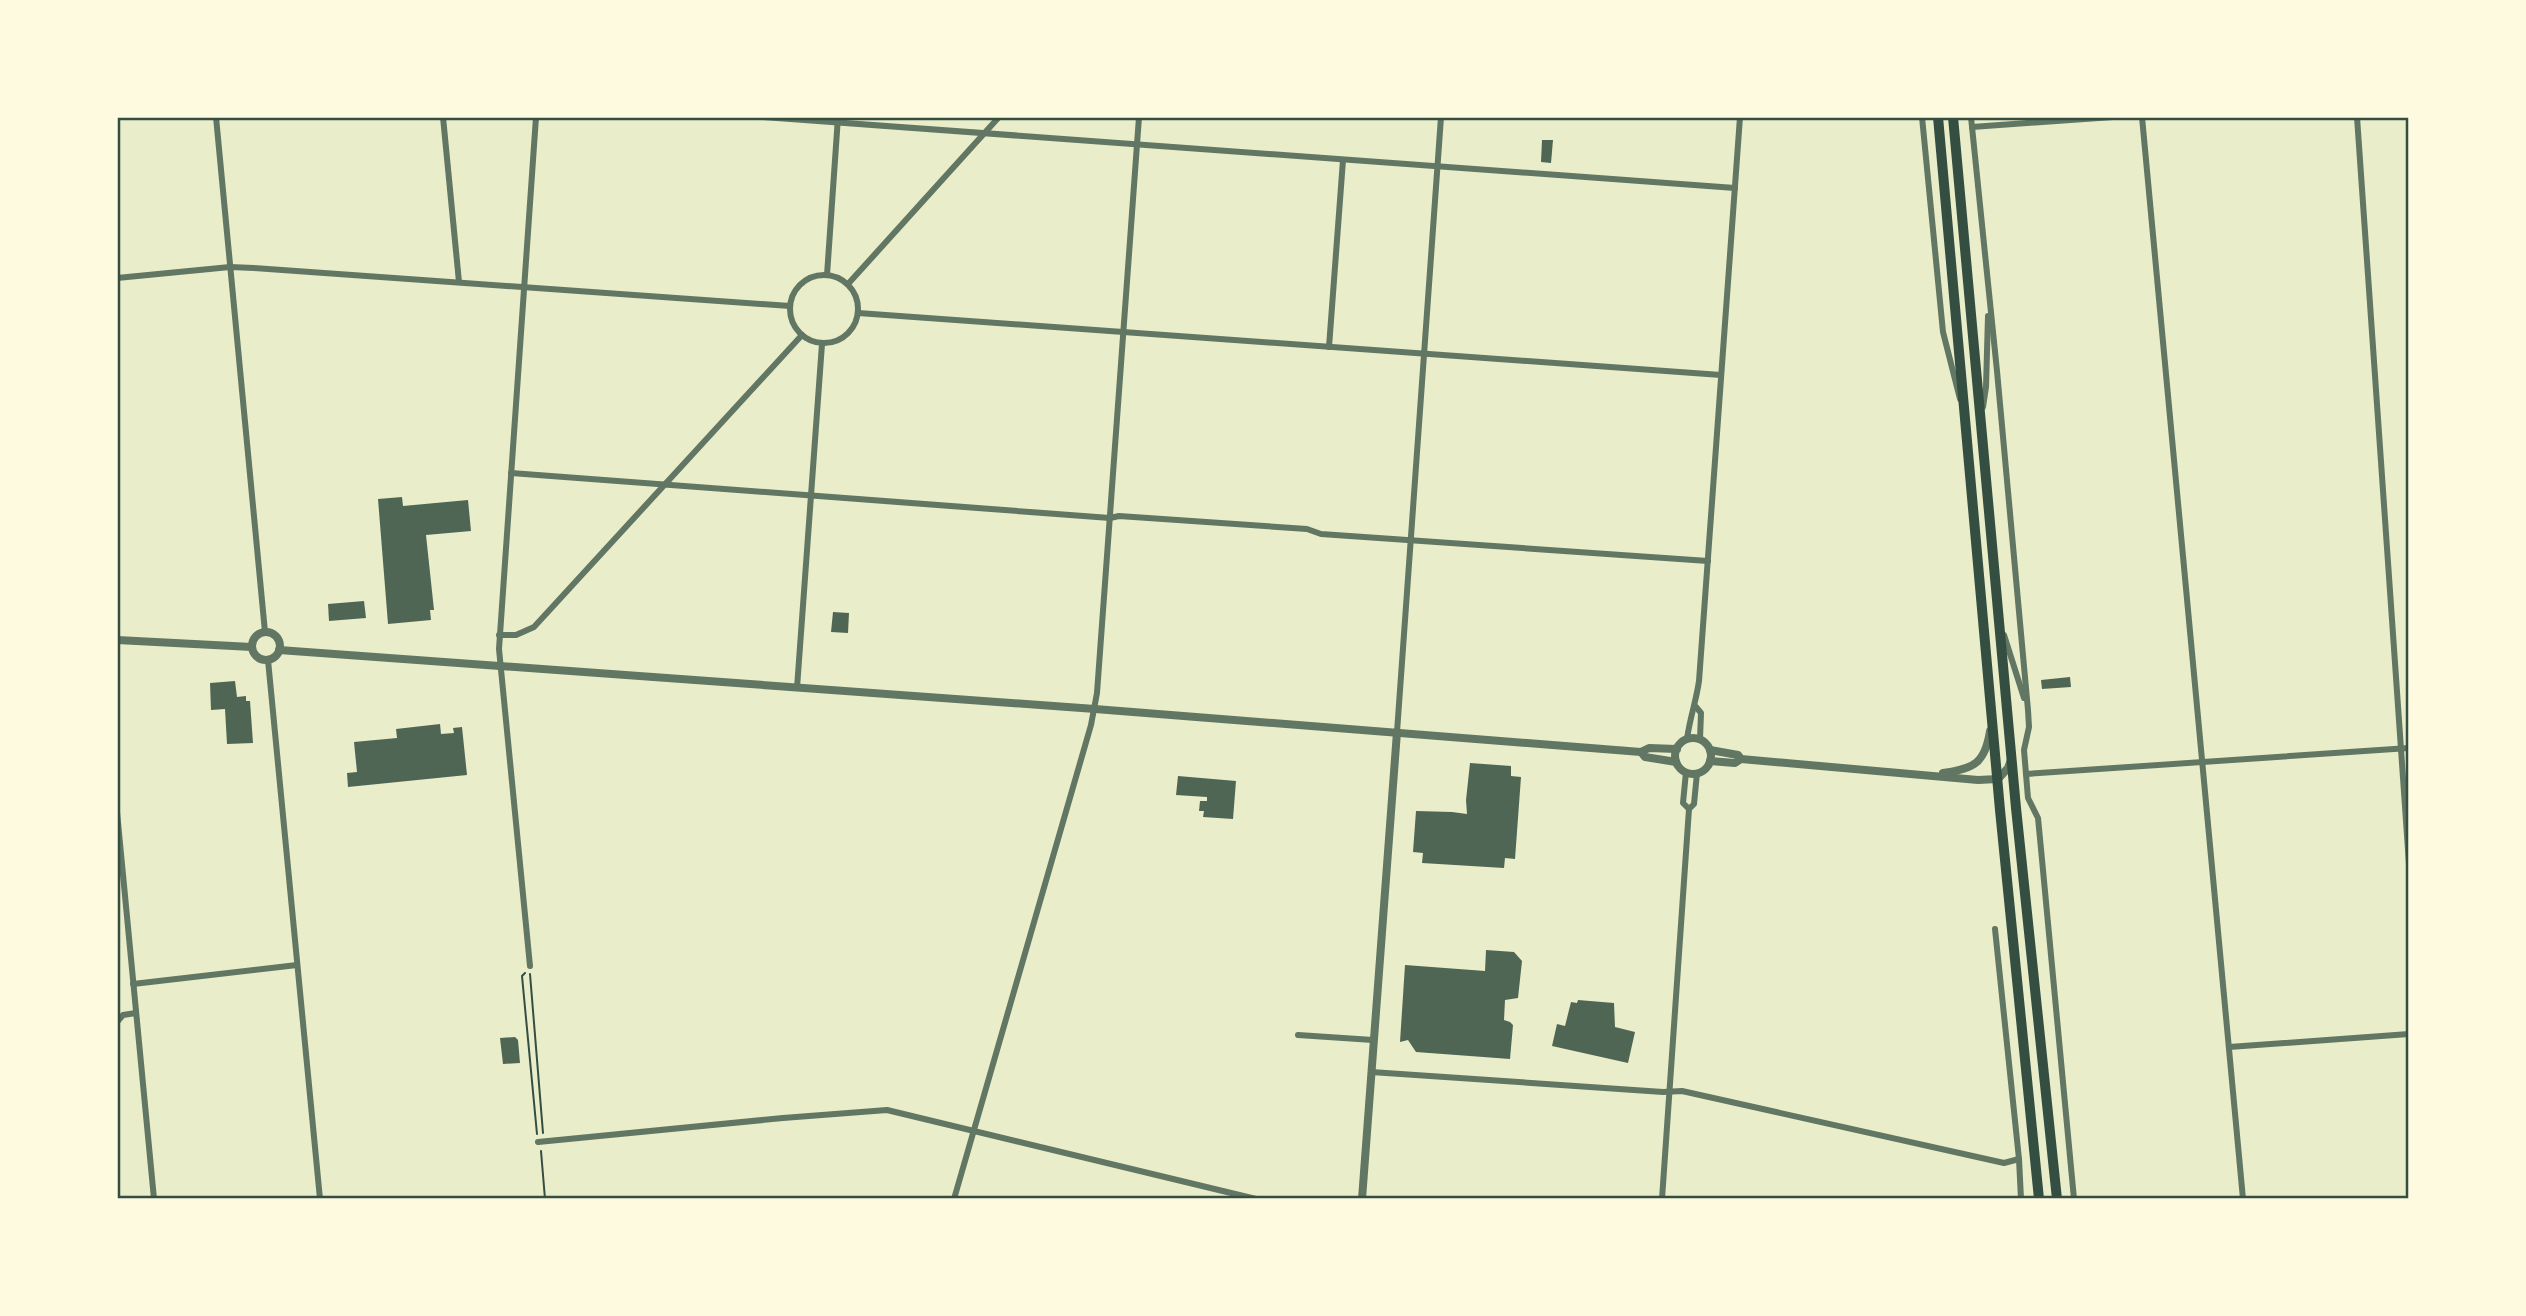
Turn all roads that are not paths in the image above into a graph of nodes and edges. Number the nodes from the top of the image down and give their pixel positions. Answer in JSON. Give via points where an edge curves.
{"nodes":[{"id":1,"x":216,"y":117,"type":"edge"},
{"id":2,"x":443,"y":117,"type":"edge"},
{"id":3,"x":537,"y":117,"type":"edge"},
{"id":4,"x":763,"y":117,"type":"edge"},
{"id":5,"x":999,"y":117,"type":"edge"},
{"id":6,"x":1139,"y":117,"type":"edge"},
{"id":7,"x":1441,"y":117,"type":"edge"},
{"id":8,"x":1740,"y":117,"type":"edge"},
{"id":9,"x":1922,"y":117,"type":"edge"},
{"id":10,"x":1938,"y":117,"type":"edge"},
{"id":11,"x":1954,"y":117,"type":"edge"},
{"id":12,"x":1971,"y":117,"type":"edge"},
{"id":13,"x":2113,"y":117,"type":"edge"},
{"id":14,"x":2142,"y":117,"type":"edge"},
{"id":15,"x":2357,"y":117,"type":"edge"},
{"id":16,"x":838,"y":120,"type":"edge"},
{"id":17,"x":1972,"y":127,"type":"junction"},
{"id":18,"x":984,"y":134,"type":"junction"},
{"id":19,"x":1137,"y":145,"type":"junction"},
{"id":20,"x":1343,"y":160,"type":"junction"},
{"id":21,"x":1437,"y":167,"type":"junction"},
{"id":22,"x":1735,"y":188,"type":"junction"},
{"id":23,"x":230,"y":267,"type":"junction"},
{"id":24,"x":827,"y":275,"type":"junction"},
{"id":25,"x":117,"y":278,"type":"edge"},
{"id":26,"x":459,"y":282,"type":"junction"},
{"id":27,"x":848,"y":284,"type":"junction"},
{"id":28,"x":524,"y":287,"type":"junction"},
{"id":29,"x":1988,"y":290,"type":"junction"},
{"id":30,"x":790,"y":306,"type":"junction"},
{"id":31,"x":858,"y":313,"type":"junction"},
{"id":32,"x":1124,"y":331,"type":"junction"},
{"id":33,"x":802,"y":335,"type":"junction"},
{"id":34,"x":822,"y":344,"type":"junction"},
{"id":35,"x":1329,"y":347,"type":"junction"},
{"id":36,"x":1423,"y":353,"type":"junction"},
{"id":37,"x":1721,"y":374,"type":"junction"},
{"id":38,"x":1965,"y":411,"type":"junction"},
{"id":39,"x":1981,"y":419,"type":"junction"},
{"id":40,"x":511,"y":473,"type":"junction"},
{"id":41,"x":664,"y":485,"type":"junction"},
{"id":42,"x":811,"y":496,"type":"junction"},
{"id":43,"x":1110,"y":517,"type":"junction"},
{"id":44,"x":1409,"y":541,"type":"junction"},
{"id":45,"x":1707,"y":561,"type":"junction"},
{"id":46,"x":1999,"y":621,"type":"junction"},
{"id":47,"x":265,"y":632,"type":"junction"},
{"id":48,"x":499,"y":635,"type":"junction"},
{"id":49,"x":117,"y":640,"type":"edge"},
{"id":50,"x":252,"y":647,"type":"junction"},
{"id":51,"x":279,"y":650,"type":"junction"},
{"id":52,"x":268,"y":660,"type":"junction"},
{"id":53,"x":500,"y":666,"type":"junction"},
{"id":54,"x":797,"y":688,"type":"junction"},
{"id":55,"x":1696,"y":707,"type":"junction"},
{"id":56,"x":1095,"y":709,"type":"junction"},
{"id":57,"x":2028,"y":710,"type":"junction"},
{"id":58,"x":1993,"y":719,"type":"junction"},
{"id":59,"x":1397,"y":732,"type":"junction"},
{"id":60,"x":1687,"y":739,"type":"junction"},
{"id":61,"x":1700,"y":739,"type":"junction"},
{"id":62,"x":2400,"y":748,"type":"junction"},
{"id":63,"x":2409,"y":748,"type":"edge"},
{"id":64,"x":1677,"y":749,"type":"junction"},
{"id":65,"x":1710,"y":750,"type":"junction"},
{"id":66,"x":1641,"y":752,"type":"junction"},
{"id":67,"x":1741,"y":759,"type":"junction"},
{"id":68,"x":2011,"y":760,"type":"junction"},
{"id":69,"x":1710,"y":761,"type":"junction"},
{"id":70,"x":1676,"y":762,"type":"junction"},
{"id":71,"x":2202,"y":762,"type":"junction"},
{"id":72,"x":1686,"y":772,"type":"junction"},
{"id":73,"x":1697,"y":773,"type":"junction"},
{"id":74,"x":2026,"y":774,"type":"junction"},
{"id":75,"x":1926,"y":775,"type":"junction"},
{"id":76,"x":1998,"y":779,"type":"junction"},
{"id":77,"x":1689,"y":809,"type":"junction"},
{"id":78,"x":117,"y":812,"type":"edge"},
{"id":79,"x":2409,"y":864,"type":"edge"},
{"id":80,"x":1995,"y":929,"type":"dead end"},
{"id":81,"x":297,"y":965,"type":"junction"},
{"id":82,"x":530,"y":966,"type":"road end"},
{"id":83,"x":134,"y":984,"type":"junction"},
{"id":84,"x":136,"y":1013,"type":"junction"},
{"id":85,"x":117,"y":1022,"type":"edge"},
{"id":86,"x":2409,"y":1034,"type":"edge"},
{"id":87,"x":1298,"y":1035,"type":"dead end"},
{"id":88,"x":1374,"y":1040,"type":"junction"},
{"id":89,"x":2229,"y":1047,"type":"junction"},
{"id":90,"x":1371,"y":1072,"type":"junction"},
{"id":91,"x":1670,"y":1092,"type":"junction"},
{"id":92,"x":973,"y":1131,"type":"junction"},
{"id":93,"x":540,"y":1142,"type":"road end"},
{"id":94,"x":2019,"y":1159,"type":"junction"},
{"id":95,"x":154,"y":1199,"type":"edge"},
{"id":96,"x":320,"y":1199,"type":"edge"},
{"id":97,"x":954,"y":1199,"type":"edge"},
{"id":98,"x":1256,"y":1199,"type":"edge"},
{"id":99,"x":1362,"y":1199,"type":"edge"},
{"id":100,"x":1662,"y":1199,"type":"edge"},
{"id":101,"x":2021,"y":1199,"type":"edge"},
{"id":102,"x":2039,"y":1199,"type":"edge"},
{"id":103,"x":2057,"y":1199,"type":"edge"},
{"id":104,"x":2074,"y":1199,"type":"edge"},
{"id":105,"x":2243,"y":1199,"type":"edge"}],
"edges":[{"from":1,"to":23,"type":"street"},
{"from":2,"to":26,"type":"street"},
{"from":3,"to":28,"type":"street"},
{"from":4,"to":16,"type":"street"},
{"from":5,"to":18,"type":"street"},
{"from":6,"to":19,"type":"street"},
{"from":7,"to":21,"type":"street"},
{"from":8,"to":22,"type":"street"},
{"from":9,"to":38,"type":"street","via":[[1943,332]]},
{"from":10,"to":38,"type":"main road"},
{"from":11,"to":39,"type":"main road"},
{"from":12,"to":17,"type":"street"},
{"from":13,"to":17,"type":"street"},
{"from":14,"to":71,"type":"street"},
{"from":15,"to":62,"type":"street"},
{"from":16,"to":18,"type":"street"},
{"from":16,"to":24,"type":"street"},
{"from":17,"to":29,"type":"street"},
{"from":18,"to":19,"type":"street"},
{"from":18,"to":27,"type":"street"},
{"from":19,"to":20,"type":"street"},
{"from":19,"to":32,"type":"street"},
{"from":20,"to":21,"type":"street"},
{"from":20,"to":35,"type":"street"},
{"from":21,"to":22,"type":"street"},
{"from":21,"to":36,"type":"street"},
{"from":22,"to":37,"type":"street"},
{"from":23,"to":25,"type":"street"},
{"from":23,"to":26,"type":"street"},
{"from":23,"to":47,"type":"street"},
{"from":24,"to":27,"type":"street"},
{"from":24,"to":30,"type":"street","via":[[806,280]]},
{"from":26,"to":28,"type":"street"},
{"from":27,"to":31,"type":"street","via":[[858,302]]},
{"from":28,"to":30,"type":"street"},
{"from":28,"to":40,"type":"street"},
{"from":29,"to":39,"type":"street"},
{"from":29,"to":57,"type":"street"},
{"from":30,"to":33,"type":"street"},
{"from":31,"to":32,"type":"street"},
{"from":31,"to":34,"type":"street","via":[[850,332]]},
{"from":32,"to":35,"type":"street"},
{"from":32,"to":43,"type":"street"},
{"from":33,"to":34,"type":"street"},
{"from":33,"to":41,"type":"street"},
{"from":34,"to":42,"type":"street"},
{"from":35,"to":36,"type":"street"},
{"from":36,"to":37,"type":"street"},
{"from":36,"to":44,"type":"street"},
{"from":37,"to":45,"type":"street"},
{"from":38,"to":58,"type":"main road"},
{"from":39,"to":46,"type":"main road"},
{"from":40,"to":41,"type":"street"},
{"from":40,"to":48,"type":"street"},
{"from":41,"to":42,"type":"street"},
{"from":41,"to":48,"type":"street","via":[[534,627],[516,635]]},
{"from":42,"to":43,"type":"street"},
{"from":42,"to":54,"type":"street"},
{"from":43,"to":44,"type":"street","via":[[1312,529],[1321,534]]},
{"from":43,"to":56,"type":"street"},
{"from":44,"to":45,"type":"street"},
{"from":44,"to":59,"type":"street"},
{"from":45,"to":55,"type":"street"},
{"from":46,"to":57,"type":"street"},
{"from":46,"to":68,"type":"main road"},
{"from":47,"to":50,"type":"street","via":[[255,637]]},
{"from":47,"to":51,"type":"street","via":[[278,639]]},
{"from":48,"to":53,"type":"street"},
{"from":49,"to":50,"type":"street"},
{"from":50,"to":52,"type":"street","via":[[257,657]]},
{"from":51,"to":52,"type":"street"},
{"from":51,"to":53,"type":"street"},
{"from":52,"to":81,"type":"street"},
{"from":53,"to":54,"type":"street"},
{"from":53,"to":82,"type":"street"},
{"from":54,"to":56,"type":"street"},
{"from":55,"to":60,"type":"street"},
{"from":55,"to":61,"type":"street"},
{"from":56,"to":59,"type":"street"},
{"from":56,"to":92,"type":"street"},
{"from":57,"to":74,"type":"street"},
{"from":58,"to":75,"type":"street","via":[[1989,743],[1976,764]]},
{"from":58,"to":76,"type":"main road"},
{"from":59,"to":66,"type":"street"},
{"from":59,"to":88,"type":"street"},
{"from":60,"to":61,"type":"street"},
{"from":60,"to":64,"type":"street"},
{"from":61,"to":65,"type":"street"},
{"from":62,"to":63,"type":"street"},
{"from":62,"to":71,"type":"street"},
{"from":62,"to":79,"type":"street"},
{"from":64,"to":66,"type":"street"},
{"from":64,"to":70,"type":"street"},
{"from":65,"to":67,"type":"street"},
{"from":65,"to":69,"type":"street"},
{"from":66,"to":70,"type":"street","via":[[1645,757]]},
{"from":67,"to":69,"type":"street","via":[[1735,763]]},
{"from":67,"to":75,"type":"street"},
{"from":68,"to":76,"type":"street"},
{"from":68,"to":103,"type":"main road"},
{"from":69,"to":73,"type":"street"},
{"from":70,"to":72,"type":"street"},
{"from":71,"to":74,"type":"street"},
{"from":71,"to":89,"type":"street"},
{"from":72,"to":73,"type":"street"},
{"from":72,"to":77,"type":"street","via":[[1684,803]]},
{"from":73,"to":77,"type":"street","via":[[1694,804]]},
{"from":74,"to":104,"type":"street","via":[[2028,798],[2038,818]]},
{"from":75,"to":76,"type":"street"},
{"from":76,"to":102,"type":"main road"},
{"from":77,"to":91,"type":"street"},
{"from":78,"to":83,"type":"street"},
{"from":80,"to":94,"type":"street"},
{"from":81,"to":83,"type":"street"},
{"from":81,"to":96,"type":"street"},
{"from":83,"to":84,"type":"street"},
{"from":84,"to":85,"type":"street"},
{"from":84,"to":95,"type":"street"},
{"from":86,"to":89,"type":"street"},
{"from":87,"to":88,"type":"street"},
{"from":88,"to":90,"type":"street"},
{"from":89,"to":105,"type":"street"},
{"from":90,"to":91,"type":"street"},
{"from":90,"to":99,"type":"street"},
{"from":91,"to":94,"type":"street","via":[[1689,1092],[2004,1163]]},
{"from":91,"to":100,"type":"street"},
{"from":92,"to":93,"type":"street","via":[[887,1110]]},
{"from":92,"to":97,"type":"street"},
{"from":92,"to":98,"type":"street"},
{"from":94,"to":101,"type":"street"}]}
